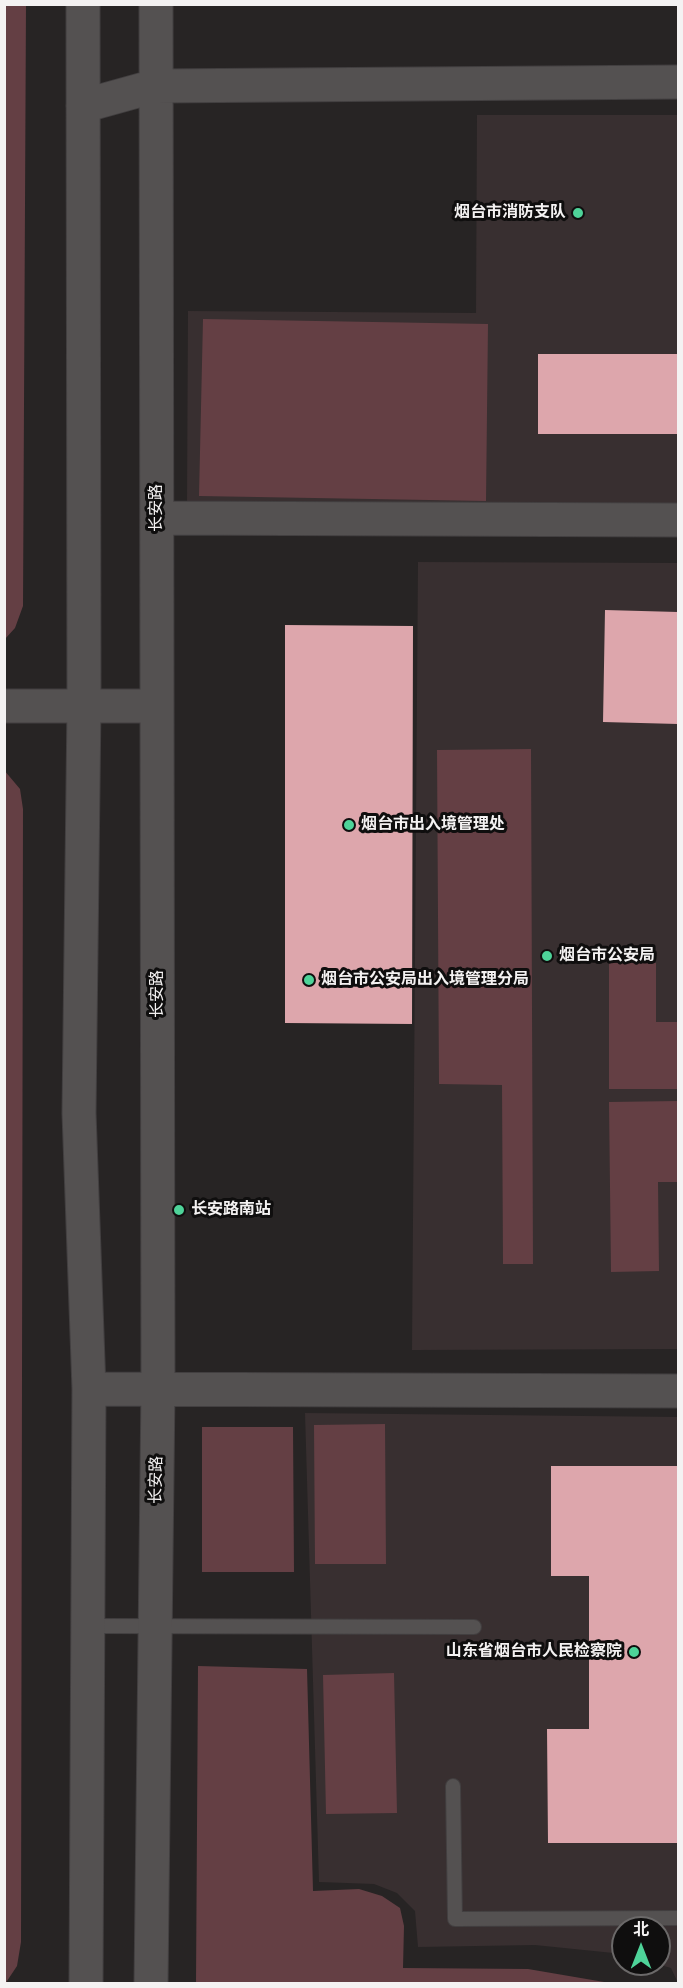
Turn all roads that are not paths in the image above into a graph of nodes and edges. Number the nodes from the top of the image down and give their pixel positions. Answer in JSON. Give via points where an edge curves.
{"nodes":[{"id":1,"x":83,"y":4,"type":"edge"},
{"id":2,"x":156,"y":4,"type":"edge"},
{"id":3,"x":678,"y":82,"type":"edge"},
{"id":4,"x":155,"y":86,"type":"junction"},
{"id":5,"x":83,"y":106,"type":"junction"},
{"id":6,"x":157,"y":518,"type":"junction"},
{"id":7,"x":678,"y":520,"type":"edge"},
{"id":8,"x":84,"y":705,"type":"junction"},
{"id":9,"x":4,"y":706,"type":"edge"},
{"id":10,"x":157,"y":706,"type":"junction"},
{"id":11,"x":158,"y":1388,"type":"junction"},
{"id":12,"x":89,"y":1389,"type":"junction"},
{"id":13,"x":678,"y":1391,"type":"edge"},
{"id":14,"x":89,"y":1626,"type":"junction"},
{"id":15,"x":474,"y":1627,"type":"dead end"},
{"id":16,"x":156,"y":1628,"type":"junction"},
{"id":17,"x":453,"y":1786,"type":"dead end"},
{"id":18,"x":678,"y":1918,"type":"edge"},
{"id":19,"x":86,"y":1983,"type":"edge"},
{"id":20,"x":151,"y":1983,"type":"edge"}],
"edges":[{"from":1,"to":5,"type":"street"},
{"from":2,"to":4,"type":"street","name":"长安路"},
{"from":3,"to":4,"type":"street"},
{"from":4,"to":5,"type":"street"},
{"from":4,"to":6,"type":"street","name":"长安路"},
{"from":5,"to":8,"type":"street"},
{"from":6,"to":7,"type":"street"},
{"from":6,"to":10,"type":"street","name":"长安路"},
{"from":8,"to":9,"type":"street"},
{"from":8,"to":10,"type":"street"},
{"from":8,"to":12,"type":"street","via":[[79,1113]]},
{"from":10,"to":11,"type":"street","name":"长安路"},
{"from":11,"to":12,"type":"street"},
{"from":11,"to":13,"type":"street"},
{"from":11,"to":16,"type":"street","name":"长安路"},
{"from":12,"to":14,"type":"street"},
{"from":14,"to":16,"type":"lane"},
{"from":14,"to":19,"type":"street"},
{"from":15,"to":16,"type":"lane"},
{"from":16,"to":20,"type":"street","name":"长安路"},
{"from":17,"to":18,"type":"lane","via":[[454,1919]]}]}
